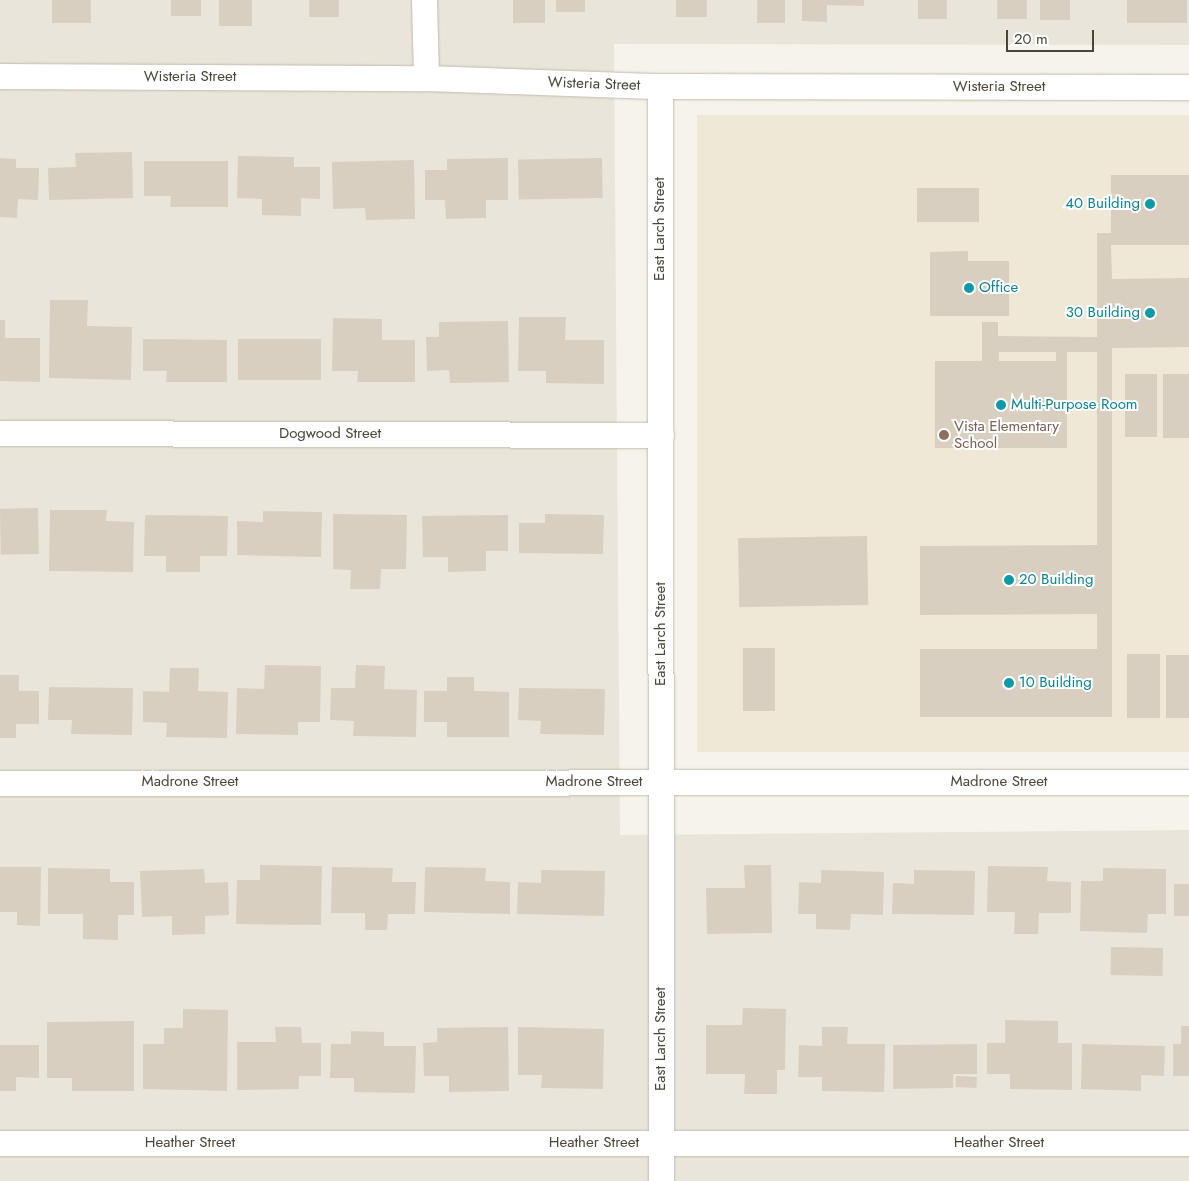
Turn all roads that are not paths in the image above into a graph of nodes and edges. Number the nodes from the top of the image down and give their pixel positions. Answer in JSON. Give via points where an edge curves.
{"nodes":[{"id":1,"x":424,"y":0,"type":"edge"},
{"id":2,"x":0,"y":76,"type":"edge"},
{"id":3,"x":426,"y":78,"type":"junction"},
{"id":4,"x":660,"y":86,"type":"junction"},
{"id":5,"x":1189,"y":87,"type":"edge"},
{"id":6,"x":0,"y":433,"type":"edge"},
{"id":7,"x":660,"y":436,"type":"junction"},
{"id":8,"x":0,"y":782,"type":"edge"},
{"id":9,"x":660,"y":782,"type":"junction"},
{"id":10,"x":1189,"y":782,"type":"edge"},
{"id":11,"x":661,"y":1142,"type":"junction"},
{"id":12,"x":1189,"y":1142,"type":"edge"},
{"id":13,"x":0,"y":1143,"type":"edge"},
{"id":14,"x":661,"y":1181,"type":"edge"}],
"edges":[{"from":1,"to":3,"type":"street"},
{"from":2,"to":3,"type":"street","name":"Wisteria Street"},
{"from":3,"to":4,"type":"street","name":"Wisteria Street"},
{"from":4,"to":5,"type":"street","name":"Wisteria Street"},
{"from":4,"to":7,"type":"street","name":"East Larch Street"},
{"from":6,"to":7,"type":"street","name":"Dogwood Street"},
{"from":7,"to":9,"type":"street","name":"East Larch Street"},
{"from":8,"to":9,"type":"street","name":"Madrone Street"},
{"from":9,"to":10,"type":"street","name":"Madrone Street"},
{"from":9,"to":11,"type":"street","name":"East Larch Street"},
{"from":11,"to":12,"type":"street","name":"Heather Street"},
{"from":11,"to":13,"type":"street","name":"Heather Street"},
{"from":11,"to":14,"type":"street","name":"East Larch Street"}]}
